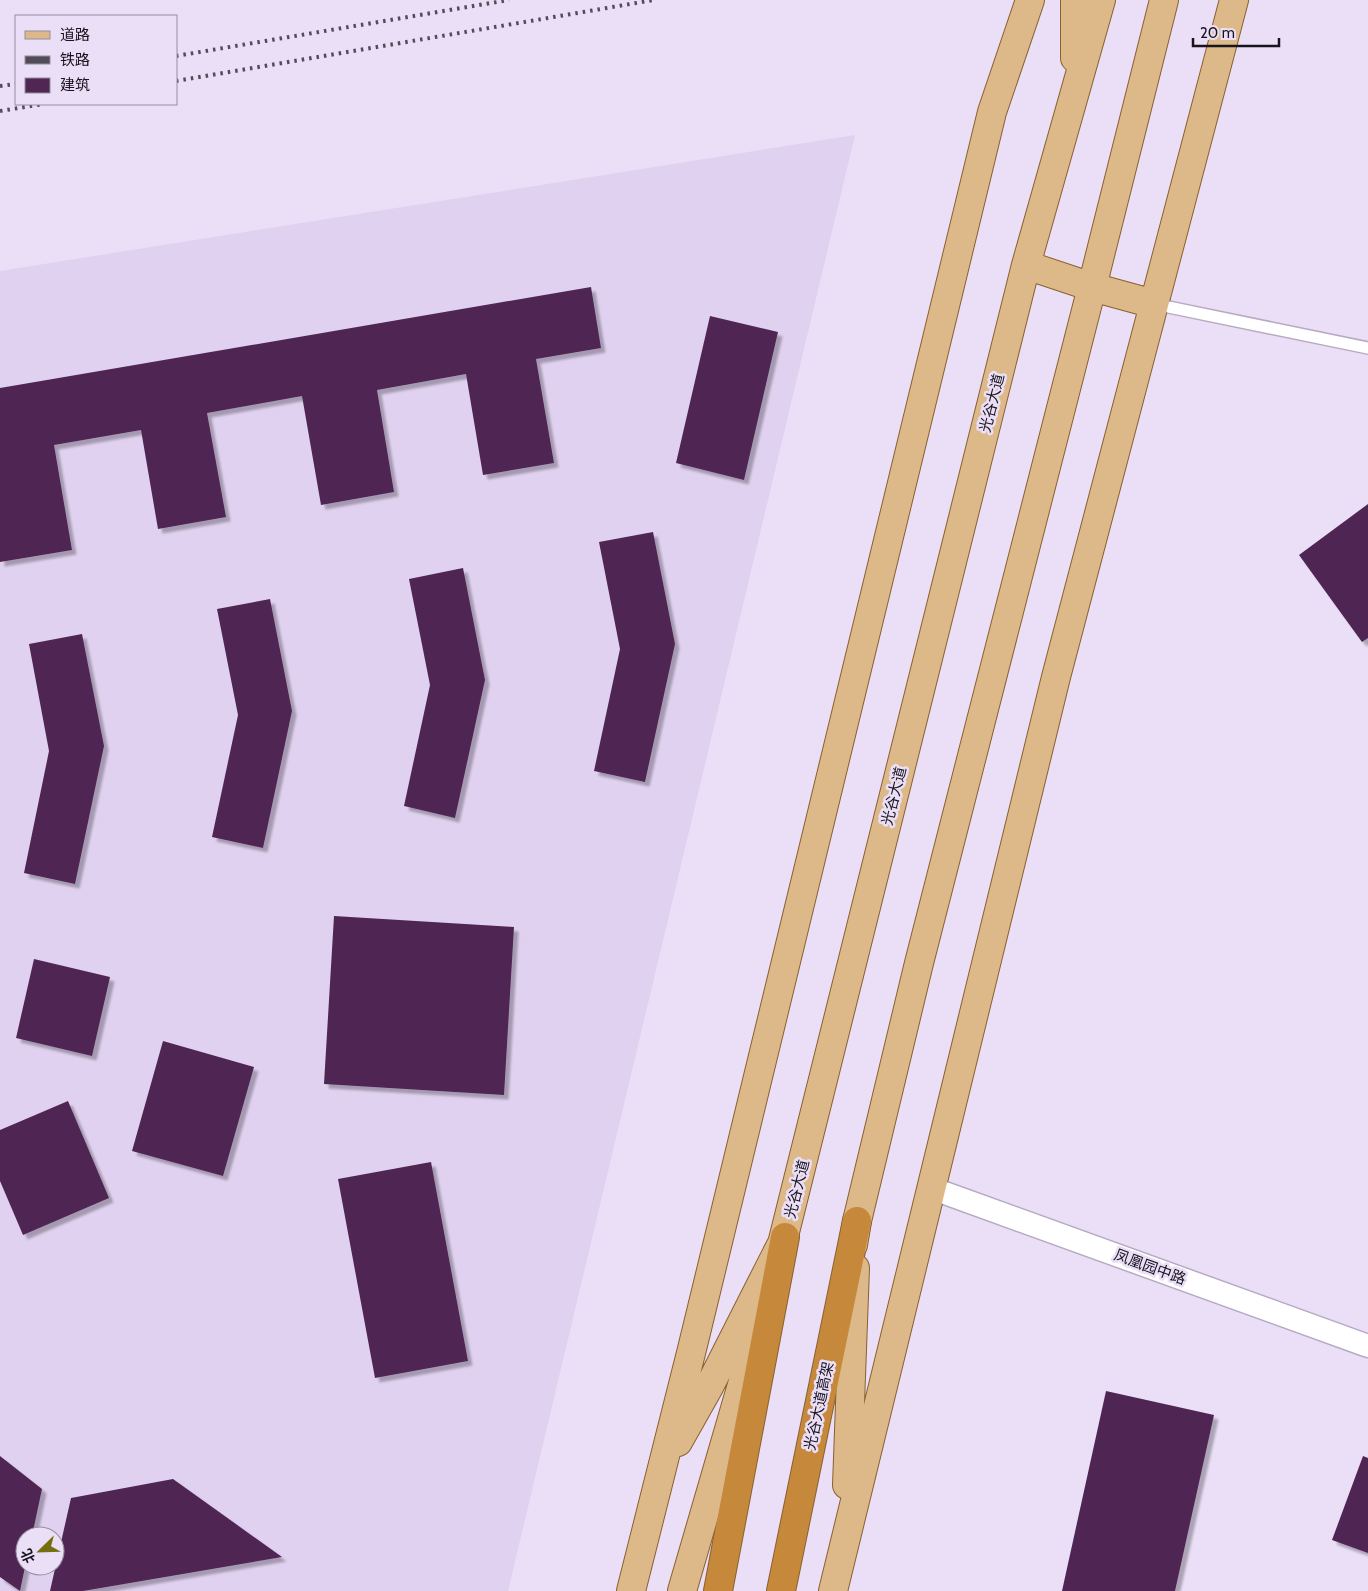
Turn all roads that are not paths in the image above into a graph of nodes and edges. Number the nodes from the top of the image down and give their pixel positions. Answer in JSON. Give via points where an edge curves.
{"nodes":[{"id":1,"x":1030,"y":0,"type":"edge"},
{"id":2,"x":1075,"y":0,"type":"edge"},
{"id":3,"x":1101,"y":0,"type":"edge"},
{"id":4,"x":1164,"y":0,"type":"edge"},
{"id":5,"x":1181,"y":0,"type":"edge"},
{"id":6,"x":1234,"y":0,"type":"edge"},
{"id":7,"x":1075,"y":90,"type":"junction"},
{"id":8,"x":1124,"y":158,"type":"junction"},
{"id":9,"x":1026,"y":266,"type":"junction"},
{"id":10,"x":1092,"y":287,"type":"junction"},
{"id":11,"x":1154,"y":304,"type":"junction"},
{"id":12,"x":1368,"y":348,"type":"edge"},
{"id":13,"x":931,"y":1188,"type":"junction"},
{"id":14,"x":857,"y":1221,"type":"junction"},
{"id":15,"x":785,"y":1237,"type":"junction"},
{"id":16,"x":1368,"y":1346,"type":"edge"},
{"id":17,"x":661,"y":1471,"type":"junction"},
{"id":18,"x":845,"y":1541,"type":"junction"},
{"id":19,"x":631,"y":1591,"type":"edge"},
{"id":20,"x":682,"y":1591,"type":"edge"},
{"id":21,"x":718,"y":1591,"type":"edge"},
{"id":22,"x":781,"y":1591,"type":"edge"},
{"id":23,"x":792,"y":1591,"type":"edge"},
{"id":24,"x":833,"y":1591,"type":"edge"}],
"edges":[{"from":1,"to":17,"type":"main road","via":[[992,112]]},
{"from":2,"to":7,"type":"main road"},
{"from":3,"to":7,"type":"main road","name":"光谷大道"},
{"from":4,"to":8,"type":"main road"},
{"from":5,"to":8,"type":"main road"},
{"from":6,"to":11,"type":"main road"},
{"from":7,"to":9,"type":"main road","name":"光谷大道"},
{"from":8,"to":10,"type":"main road"},
{"from":9,"to":10,"type":"main road"},
{"from":9,"to":15,"type":"main road","name":"光谷大道"},
{"from":10,"to":11,"type":"main road"},
{"from":10,"to":14,"type":"main road"},
{"from":11,"to":12,"type":"lane"},
{"from":11,"to":13,"type":"main road","via":[[1056,677]]},
{"from":13,"to":16,"type":"street","name":"凤凰园中路"},
{"from":13,"to":18,"type":"main road"},
{"from":14,"to":18,"type":"main road"},
{"from":14,"to":22,"type":"highway","name":"光谷大道高架"},
{"from":14,"to":23,"type":"main road"},
{"from":15,"to":17,"type":"main road","via":[[709,1387]]},
{"from":15,"to":20,"type":"main road","name":"光谷大道"},
{"from":15,"to":21,"type":"highway"},
{"from":17,"to":19,"type":"main road"},
{"from":18,"to":24,"type":"main road"}]}
